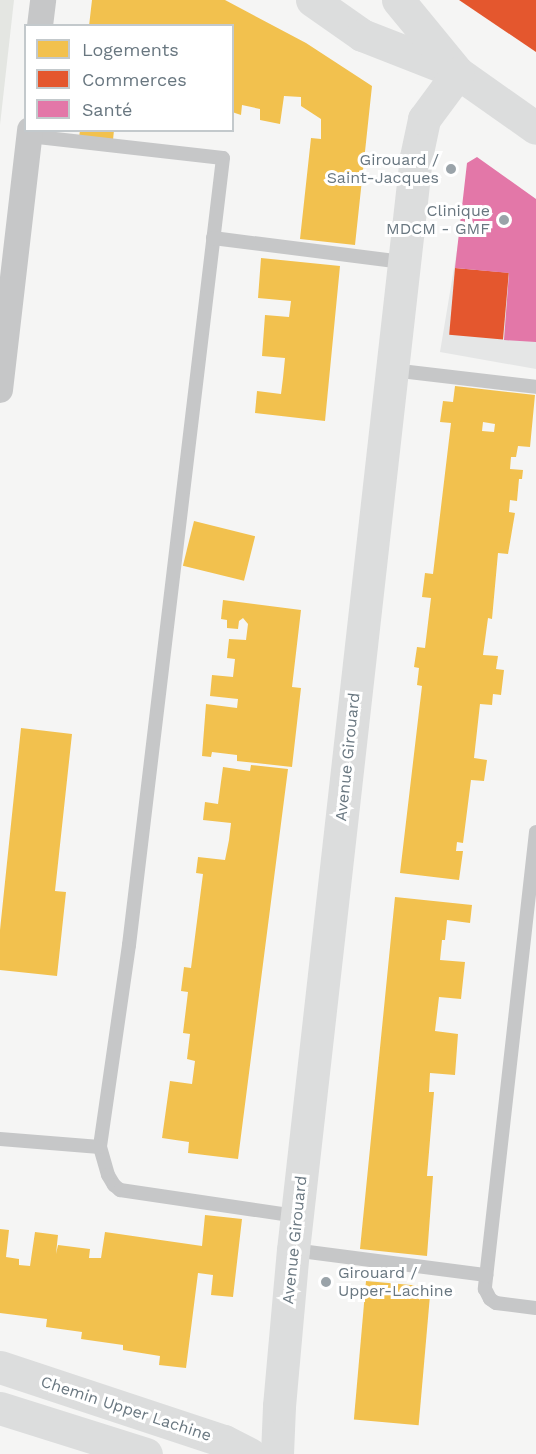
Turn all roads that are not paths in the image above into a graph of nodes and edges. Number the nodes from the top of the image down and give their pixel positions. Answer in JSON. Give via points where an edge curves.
{"nodes":[{"id":1,"x":43,"y":0,"type":"edge"},
{"id":2,"x":312,"y":0,"type":"edge"},
{"id":3,"x":398,"y":0,"type":"edge"},
{"id":4,"x":40,"y":24,"type":"edge"},
{"id":5,"x":458,"y":73,"type":"junction"},
{"id":6,"x":536,"y":128,"type":"edge"},
{"id":7,"x":30,"y":134,"type":"edge"},
{"id":8,"x":213,"y":238,"type":"junction"},
{"id":9,"x":404,"y":262,"type":"junction"},
{"id":10,"x":391,"y":370,"type":"junction"},
{"id":11,"x":536,"y":387,"type":"edge"},
{"id":12,"x":0,"y":390,"type":"edge"},
{"id":13,"x":536,"y":832,"type":"edge"},
{"id":14,"x":0,"y":1138,"type":"edge"},
{"id":15,"x":100,"y":1147,"type":"junction"},
{"id":16,"x":297,"y":1216,"type":"junction"},
{"id":17,"x":293,"y":1250,"type":"junction"},
{"id":18,"x":486,"y":1275,"type":"junction"},
{"id":19,"x":536,"y":1308,"type":"edge"},
{"id":20,"x":0,"y":1367,"type":"edge"},
{"id":21,"x":0,"y":1408,"type":"edge"},
{"id":22,"x":146,"y":1454,"type":"edge"},
{"id":23,"x":250,"y":1454,"type":"edge"},
{"id":24,"x":277,"y":1454,"type":"edge"}],
"edges":[{"from":1,"to":4,"type":"street"},
{"from":2,"to":5,"type":"main road","via":[[362,35]]},
{"from":3,"to":5,"type":"main road"},
{"from":5,"to":6,"type":"main road"},
{"from":5,"to":9,"type":"main road","name":"Avenue Girouard","via":[[424,119]]},
{"from":7,"to":8,"type":"lane","via":[[223,158]]},
{"from":7,"to":12,"type":"street"},
{"from":8,"to":9,"type":"lane"},
{"from":8,"to":15,"type":"lane","via":[[129,945]]},
{"from":9,"to":10,"type":"main road","name":"Avenue Girouard"},
{"from":10,"to":11,"type":"lane"},
{"from":10,"to":16,"type":"main road","name":"Avenue Girouard"},
{"from":13,"to":18,"type":"lane"},
{"from":14,"to":15,"type":"lane"},
{"from":15,"to":16,"type":"lane","via":[[108,1175],[120,1190]]},
{"from":16,"to":17,"type":"main road","name":"Avenue Girouard"},
{"from":17,"to":18,"type":"lane"},
{"from":17,"to":24,"type":"main road","name":"Avenue Girouard"},
{"from":18,"to":19,"type":"lane","via":[[485,1289],[496,1304]]},
{"from":20,"to":23,"type":"main road","name":"Chemin Upper Lachine","via":[[224,1441]]},
{"from":21,"to":22,"type":"main road"}]}
